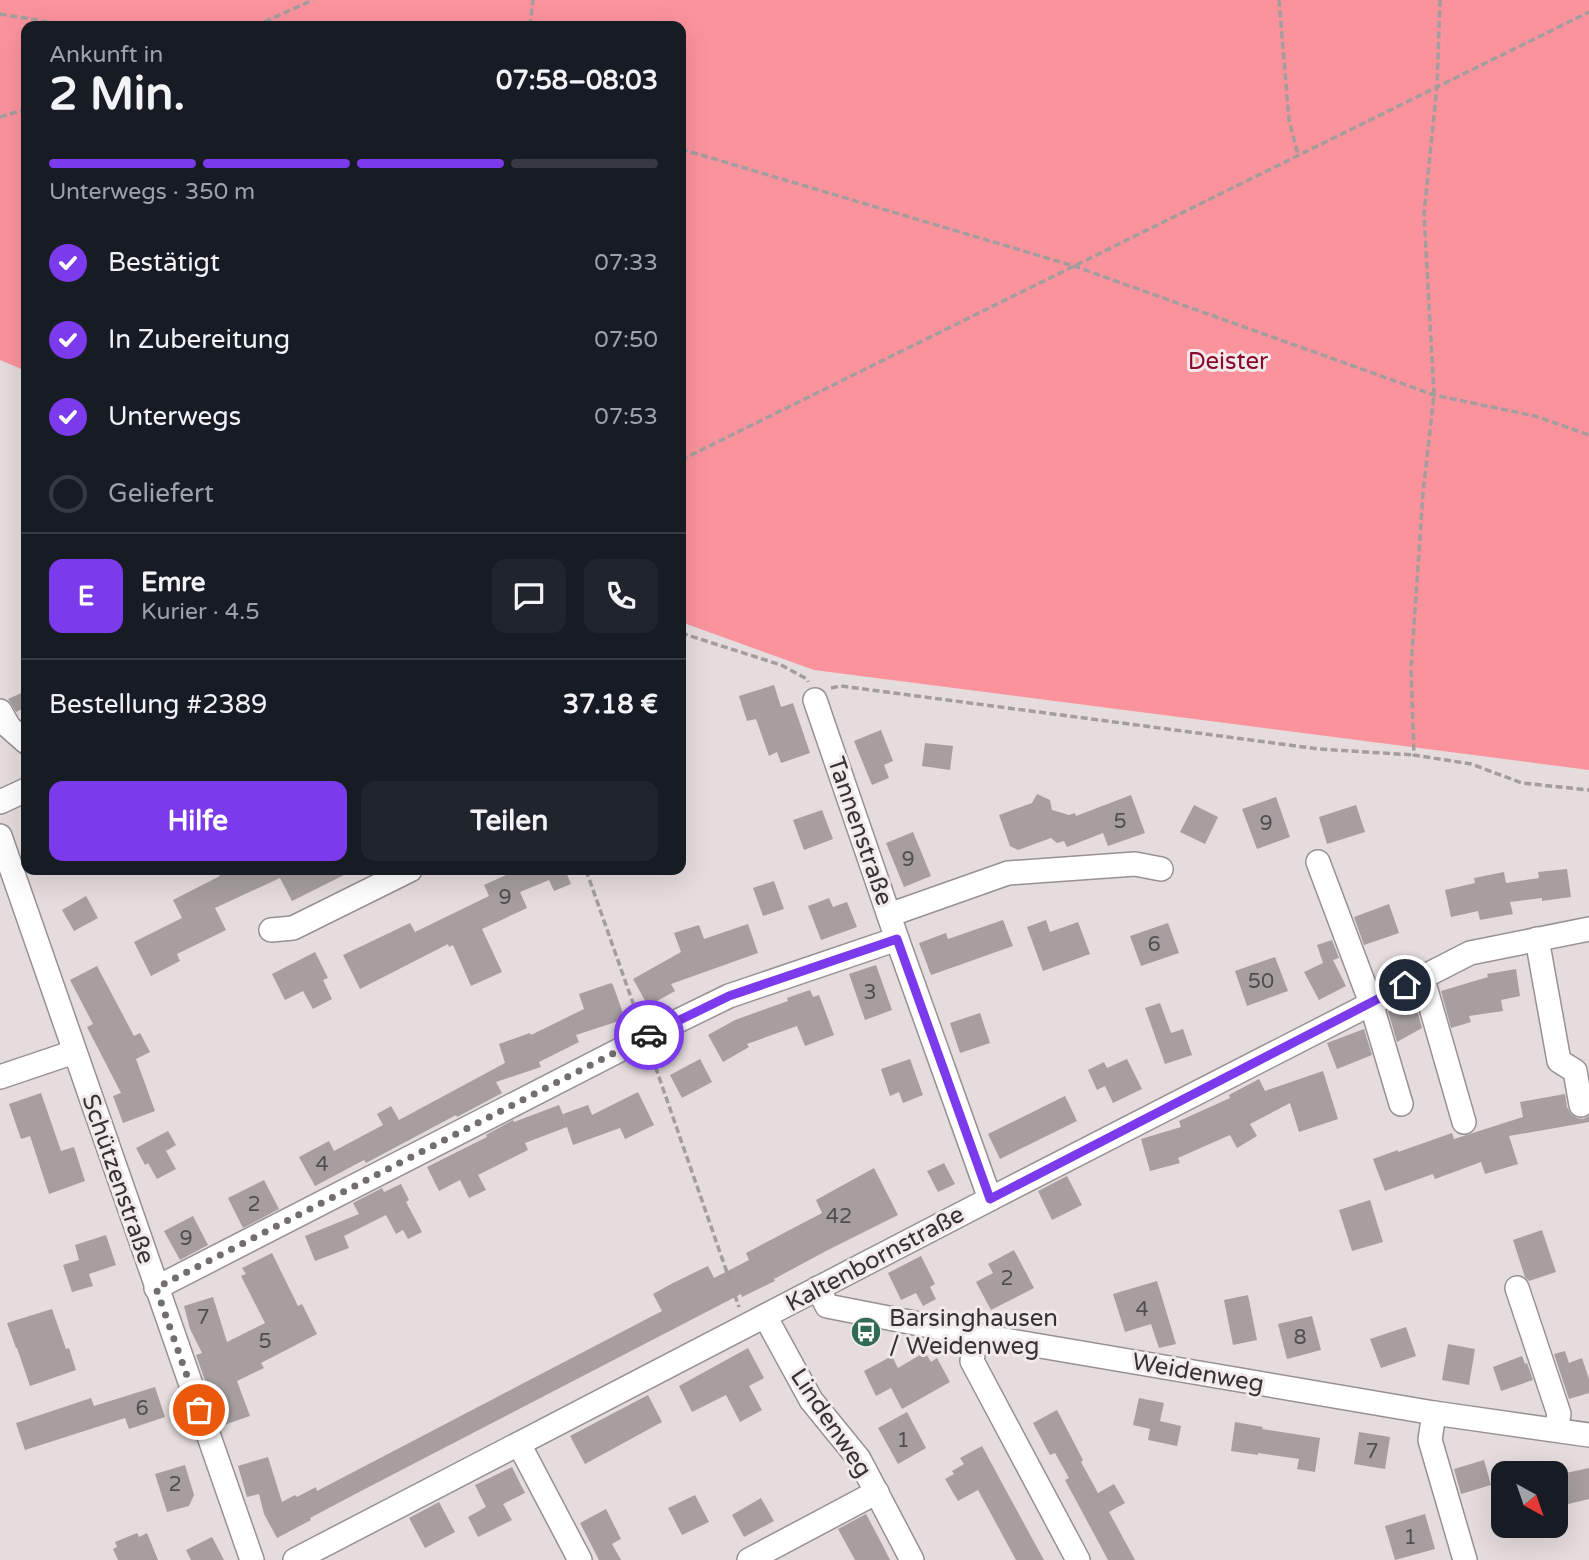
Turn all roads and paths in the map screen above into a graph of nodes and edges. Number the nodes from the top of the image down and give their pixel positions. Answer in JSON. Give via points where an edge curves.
{"nodes":[{"id":1,"x":313,"y":0,"type":"edge"},
{"id":2,"x":533,"y":0,"type":"edge"},
{"id":3,"x":1279,"y":0,"type":"edge"},
{"id":4,"x":1440,"y":0,"type":"edge"},
{"id":5,"x":1589,"y":12,"type":"edge"},
{"id":6,"x":0,"y":14,"type":"edge"},
{"id":7,"x":43,"y":21,"type":"edge"},
{"id":8,"x":267,"y":21,"type":"edge"},
{"id":9,"x":531,"y":21,"type":"edge"},
{"id":10,"x":1437,"y":86,"type":"junction"},
{"id":11,"x":21,"y":111,"type":"edge"},
{"id":12,"x":0,"y":117,"type":"edge"},
{"id":13,"x":686,"y":150,"type":"edge"},
{"id":14,"x":1298,"y":155,"type":"junction"},
{"id":15,"x":1074,"y":266,"type":"junction"},
{"id":16,"x":1434,"y":395,"type":"junction"},
{"id":17,"x":1589,"y":435,"type":"edge"},
{"id":18,"x":686,"y":458,"type":"edge"},
{"id":19,"x":686,"y":635,"type":"edge"},
{"id":20,"x":815,"y":700,"type":"junction"},
{"id":21,"x":0,"y":711,"type":"edge"},
{"id":22,"x":21,"y":738,"type":"edge"},
{"id":23,"x":1414,"y":755,"type":"junction"},
{"id":24,"x":1589,"y":790,"type":"edge"},
{"id":25,"x":21,"y":792,"type":"edge"},
{"id":26,"x":0,"y":802,"type":"edge"},
{"id":27,"x":0,"y":836,"type":"edge"},
{"id":28,"x":1318,"y":862,"type":"dead end"},
{"id":29,"x":1161,"y":869,"type":"dead end"},
{"id":30,"x":400,"y":875,"type":"edge"},
{"id":31,"x":588,"y":875,"type":"edge"},
{"id":32,"x":889,"y":915,"type":"junction"},
{"id":33,"x":1589,"y":929,"type":"edge"},
{"id":34,"x":271,"y":930,"type":"dead end"},
{"id":35,"x":897,"y":939,"type":"junction"},
{"id":36,"x":1537,"y":939,"type":"junction"},
{"id":37,"x":1422,"y":976,"type":"junction"},
{"id":38,"x":1371,"y":1003,"type":"junction"},
{"id":39,"x":645,"y":1037,"type":"junction"},
{"id":40,"x":74,"y":1052,"type":"junction"},
{"id":41,"x":0,"y":1077,"type":"edge"},
{"id":42,"x":1401,"y":1104,"type":"dead end"},
{"id":43,"x":1581,"y":1105,"type":"dead end"},
{"id":44,"x":1464,"y":1122,"type":"dead end"},
{"id":45,"x":990,"y":1199,"type":"junction"},
{"id":46,"x":156,"y":1288,"type":"junction"},
{"id":47,"x":818,"y":1288,"type":"junction"},
{"id":48,"x":1517,"y":1288,"type":"dead end"},
{"id":49,"x":755,"y":1322,"type":"junction"},
{"id":50,"x":976,"y":1335,"type":"junction"},
{"id":51,"x":1434,"y":1413,"type":"junction"},
{"id":52,"x":1556,"y":1430,"type":"junction"},
{"id":53,"x":1589,"y":1434,"type":"edge"},
{"id":54,"x":519,"y":1444,"type":"junction"},
{"id":55,"x":877,"y":1492,"type":"junction"},
{"id":56,"x":252,"y":1560,"type":"edge"},
{"id":57,"x":295,"y":1560,"type":"edge"},
{"id":58,"x":580,"y":1560,"type":"edge"},
{"id":59,"x":749,"y":1560,"type":"edge"},
{"id":60,"x":912,"y":1560,"type":"edge"},
{"id":61,"x":1078,"y":1560,"type":"edge"},
{"id":62,"x":1465,"y":1560,"type":"edge"}],
"edges":[{"from":1,"to":8,"type":"path"},
{"from":2,"to":9,"type":"path"},
{"from":3,"to":14,"type":"path","via":[[1289,120]]},
{"from":4,"to":10,"type":"path"},
{"from":5,"to":10,"type":"path"},
{"from":6,"to":7,"type":"path"},
{"from":10,"to":14,"type":"path"},
{"from":10,"to":16,"type":"path","via":[[1424,214]]},
{"from":11,"to":12,"type":"path"},
{"from":13,"to":15,"type":"path"},
{"from":14,"to":15,"type":"path"},
{"from":15,"to":16,"type":"path"},
{"from":15,"to":18,"type":"path"},
{"from":16,"to":17,"type":"path","via":[[1535,416]]},
{"from":16,"to":23,"type":"path","via":[[1411,668]]},
{"from":19,"to":20,"type":"path","via":[[781,665],[807,680]]},
{"from":20,"to":23,"type":"path","via":[[825,690],[841,686],[1319,749]]},
{"from":20,"to":32,"type":"street","name":"Tannenstraße"},
{"from":21,"to":22,"type":"street"},
{"from":23,"to":24,"type":"path","via":[[1471,764],[1522,783]]},
{"from":25,"to":26,"type":"street"},
{"from":27,"to":40,"type":"street","name":"Schützenstraße"},
{"from":28,"to":38,"type":"street"},
{"from":29,"to":32,"type":"street","via":[[1135,864],[1008,873]]},
{"from":30,"to":34,"type":"street","via":[[293,928]]},
{"from":31,"to":39,"type":"path"},
{"from":32,"to":35,"type":"street","name":"Tannenstraße"},
{"from":33,"to":36,"type":"street","name":"Kaltenbornstraße"},
{"from":35,"to":39,"type":"street","via":[[729,996]]},
{"from":35,"to":45,"type":"street","name":"Tannenstraße"},
{"from":36,"to":37,"type":"street","name":"Kaltenbornstraße","via":[[1470,953]]},
{"from":36,"to":43,"type":"street","via":[[1559,1061],[1575,1071]]},
{"from":37,"to":38,"type":"street","name":"Kaltenbornstraße"},
{"from":37,"to":44,"type":"street"},
{"from":38,"to":42,"type":"street"},
{"from":38,"to":45,"type":"street","name":"Kaltenbornstraße"},
{"from":39,"to":46,"type":"street"},
{"from":39,"to":49,"type":"path"},
{"from":40,"to":41,"type":"street"},
{"from":40,"to":46,"type":"street","name":"Schützenstraße"},
{"from":45,"to":47,"type":"street","name":"Kaltenbornstraße"},
{"from":46,"to":56,"type":"street","name":"Schützenstraße"},
{"from":47,"to":49,"type":"street","name":"Kaltenbornstraße"},
{"from":47,"to":50,"type":"street","name":"Weidenweg","via":[[827,1306]]},
{"from":48,"to":52,"type":"street","via":[[1559,1414]]},
{"from":49,"to":54,"type":"street","name":"Kaltenbornstraße"},
{"from":49,"to":55,"type":"street","name":"Lindenweg","via":[[859,1459]]},
{"from":50,"to":51,"type":"street","name":"Weidenweg"},
{"from":50,"to":61,"type":"street","via":[[972,1361]]},
{"from":51,"to":52,"type":"street","name":"Weidenweg"},
{"from":51,"to":62,"type":"street","via":[[1430,1440]]},
{"from":52,"to":53,"type":"street","name":"Weidenweg"},
{"from":54,"to":57,"type":"street","name":"Kaltenbornstraße"},
{"from":54,"to":58,"type":"street"},
{"from":55,"to":59,"type":"street","name":"Lindenweg"},
{"from":55,"to":60,"type":"street","name":"Lindenweg"}]}
